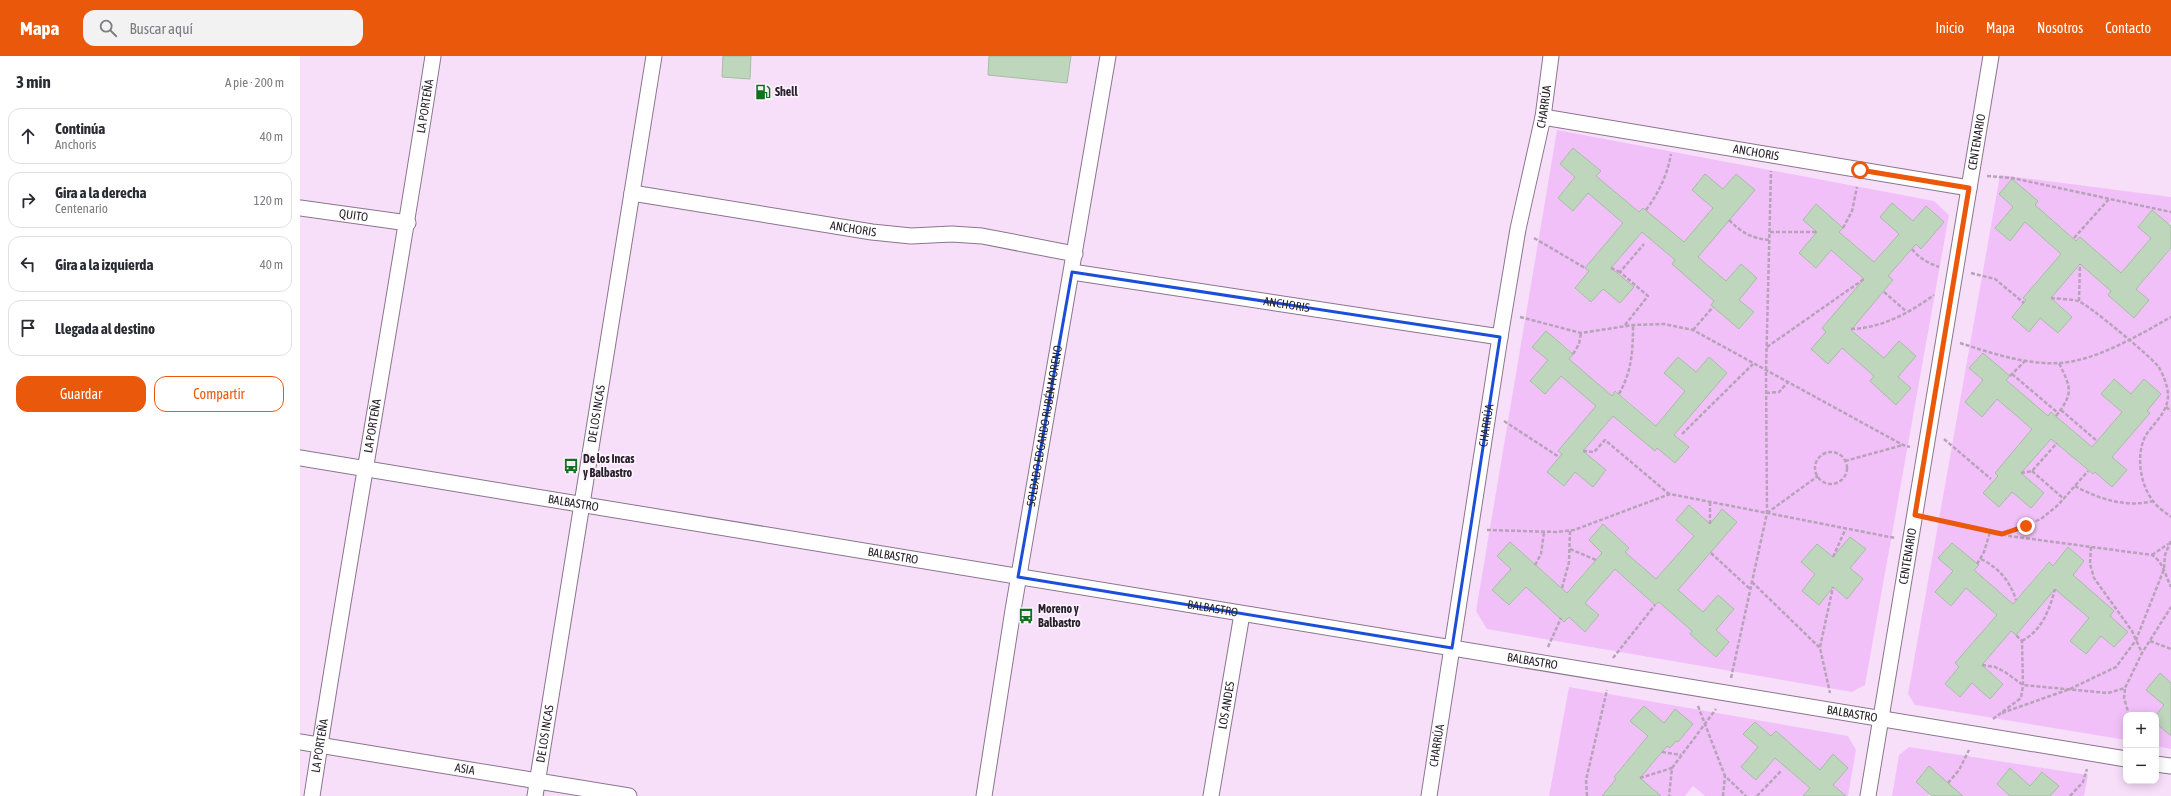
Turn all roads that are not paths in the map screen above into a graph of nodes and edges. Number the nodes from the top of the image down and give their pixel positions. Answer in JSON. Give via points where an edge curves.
{"nodes":[{"id":1,"x":433,"y":56,"type":"edge"},
{"id":2,"x":654,"y":56,"type":"edge"},
{"id":3,"x":1108,"y":56,"type":"edge"},
{"id":4,"x":1551,"y":56,"type":"edge"},
{"id":5,"x":1991,"y":56,"type":"edge"},
{"id":6,"x":1543,"y":117,"type":"junction"},
{"id":7,"x":1970,"y":182,"type":"junction"},
{"id":8,"x":632,"y":193,"type":"junction"},
{"id":9,"x":300,"y":208,"type":"edge"},
{"id":10,"x":408,"y":223,"type":"junction"},
{"id":11,"x":1075,"y":254,"type":"junction"},
{"id":12,"x":1072,"y":272,"type":"junction"},
{"id":13,"x":1500,"y":337,"type":"junction"},
{"id":14,"x":300,"y":458,"type":"edge"},
{"id":15,"x":364,"y":469,"type":"junction"},
{"id":16,"x":582,"y":505,"type":"junction"},
{"id":17,"x":1018,"y":577,"type":"junction"},
{"id":18,"x":1242,"y":614,"type":"junction"},
{"id":19,"x":1452,"y":648,"type":"junction"},
{"id":20,"x":1881,"y":719,"type":"junction"},
{"id":21,"x":300,"y":742,"type":"edge"},
{"id":22,"x":319,"y":746,"type":"junction"},
{"id":23,"x":2123,"y":759,"type":"edge"},
{"id":24,"x":2159,"y":764,"type":"edge"},
{"id":25,"x":2171,"y":766,"type":"edge"},
{"id":26,"x":538,"y":781,"type":"junction"},
{"id":27,"x":312,"y":796,"type":"edge"},
{"id":28,"x":535,"y":796,"type":"edge"},
{"id":29,"x":629,"y":796,"type":"edge"},
{"id":30,"x":984,"y":796,"type":"edge"},
{"id":31,"x":1211,"y":796,"type":"edge"},
{"id":32,"x":1429,"y":796,"type":"edge"},
{"id":33,"x":1868,"y":796,"type":"edge"}],
"edges":[{"from":1,"to":10,"type":"street","name":"LA PORTEÑA"},
{"from":2,"to":8,"type":"street","name":"DE LOS INCAS"},
{"from":3,"to":11,"type":"street","name":"SOLDADO EDGARDO RUBÉN MORENO"},
{"from":4,"to":6,"type":"street","name":"CHARRÚA"},
{"from":5,"to":7,"type":"street","name":"CENTENARIO"},
{"from":6,"to":7,"type":"street","name":"ANCHORIS","via":[[1860,170]]},
{"from":6,"to":13,"type":"street","name":"CHARRÚA","via":[[1518,229]]},
{"from":7,"to":20,"type":"street","name":"CENTENARIO"},
{"from":8,"to":11,"type":"street","name":"ANCHORIS","via":[[872,232],[911,236],[982,236]]},
{"from":8,"to":16,"type":"street","name":"DE LOS INCAS"},
{"from":9,"to":10,"type":"street","name":"QUITO"},
{"from":10,"to":15,"type":"street","name":"LA PORTEÑA"},
{"from":11,"to":12,"type":"street","name":"SOLDADO EDGARDO RUBÉN MORENO"},
{"from":12,"to":13,"type":"street","name":"ANCHORIS"},
{"from":12,"to":17,"type":"street","name":"SOLDADO EDGARDO RUBÉN MORENO"},
{"from":13,"to":19,"type":"street","name":"CHARRÚA"},
{"from":14,"to":15,"type":"street","name":"BALBASTRO"},
{"from":15,"to":16,"type":"street","name":"BALBASTRO"},
{"from":15,"to":22,"type":"street","name":"LA PORTEÑA"},
{"from":16,"to":17,"type":"street","name":"BALBASTRO"},
{"from":16,"to":26,"type":"street","name":"DE LOS INCAS"},
{"from":17,"to":18,"type":"street","name":"BALBASTRO"},
{"from":17,"to":30,"type":"street","name":"SOLDADO EDGARDO RUBÉN MORENO"},
{"from":18,"to":19,"type":"street","name":"BALBASTRO"},
{"from":18,"to":31,"type":"street","name":"LOS ANDES"},
{"from":19,"to":20,"type":"street","name":"BALBASTRO"},
{"from":19,"to":32,"type":"street","name":"CHARRÚA"},
{"from":20,"to":23,"type":"street","name":"BALBASTRO"},
{"from":20,"to":33,"type":"street","name":"CENTENARIO"},
{"from":21,"to":22,"type":"street","name":"ASIA"},
{"from":22,"to":26,"type":"street","name":"ASIA"},
{"from":22,"to":27,"type":"street","name":"LA PORTEÑA"},
{"from":24,"to":25,"type":"street"},
{"from":26,"to":28,"type":"street","name":"DE LOS INCAS"},
{"from":26,"to":29,"type":"street","name":"ASIA"}]}
